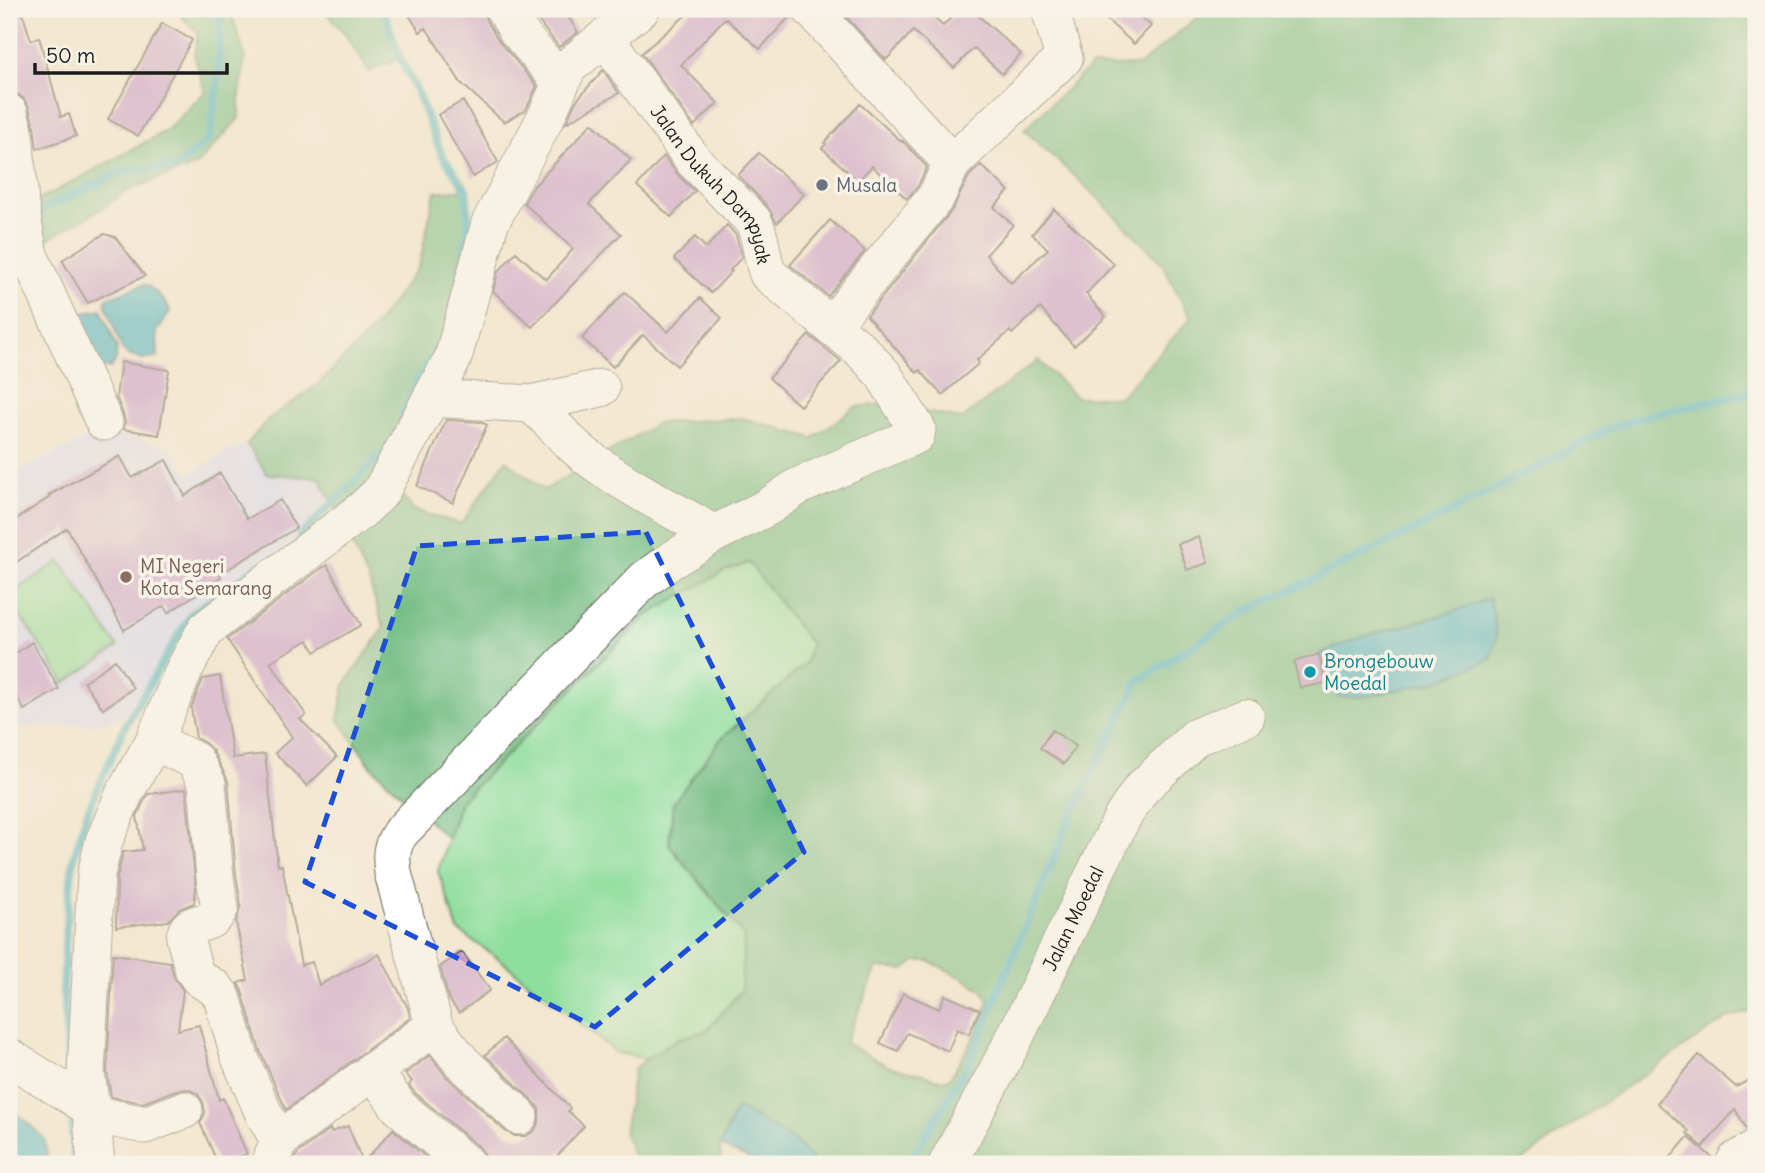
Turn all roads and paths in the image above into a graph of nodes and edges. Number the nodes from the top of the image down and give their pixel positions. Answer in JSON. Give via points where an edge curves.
{"nodes":[{"id":1,"x":504,"y":9,"type":"edge"},
{"id":2,"x":640,"y":9,"type":"edge"},
{"id":3,"x":811,"y":9,"type":"edge"},
{"id":4,"x":1050,"y":9,"type":"edge"},
{"id":5,"x":605,"y":37,"type":"junction"},
{"id":6,"x":561,"y":82,"type":"junction"},
{"id":7,"x":9,"y":114,"type":"edge"},
{"id":8,"x":952,"y":163,"type":"junction"},
{"id":9,"x":15,"y":207,"type":"edge"},
{"id":10,"x":831,"y":326,"type":"junction"},
{"id":11,"x":601,"y":388,"type":"dead end"},
{"id":12,"x":431,"y":398,"type":"junction"},
{"id":13,"x":531,"y":404,"type":"junction"},
{"id":14,"x":104,"y":422,"type":"dead end"},
{"id":15,"x":714,"y":534,"type":"junction"},
{"id":16,"x":1246,"y":717,"type":"dead end"},
{"id":17,"x":154,"y":741,"type":"junction"},
{"id":18,"x":432,"y":1024,"type":"junction"},
{"id":19,"x":9,"y":1057,"type":"edge"},
{"id":20,"x":373,"y":1070,"type":"junction"},
{"id":21,"x":184,"y":1110,"type":"dead end"},
{"id":22,"x":91,"y":1111,"type":"junction"},
{"id":23,"x":519,"y":1116,"type":"dead end"},
{"id":24,"x":1756,"y":1147,"type":"edge"},
{"id":25,"x":274,"y":1152,"type":"edge"},
{"id":26,"x":96,"y":1164,"type":"edge"},
{"id":27,"x":466,"y":1164,"type":"edge"},
{"id":28,"x":947,"y":1164,"type":"edge"},
{"id":29,"x":1734,"y":1164,"type":"edge"}],
"edges":[{"from":1,"to":6,"type":"street"},
{"from":2,"to":5,"type":"street"},
{"from":3,"to":8,"type":"street"},
{"from":4,"to":8,"type":"street","via":[[1064,58]]},
{"from":5,"to":6,"type":"street","via":[[568,67]]},
{"from":5,"to":10,"type":"street","name":"Jalan Dukuh Dampyak","via":[[693,160],[753,221],[768,274]]},
{"from":6,"to":12,"type":"street","via":[[490,223],[453,358]]},
{"from":7,"to":9,"type":"street","via":[[15,131]]},
{"from":8,"to":10,"type":"street","via":[[936,197]]},
{"from":9,"to":14,"type":"street","via":[[29,255]]},
{"from":10,"to":15,"type":"street","name":"Jalan Dukuh Dampyak","via":[[883,374],[917,429],[916,435],[806,483]]},
{"from":11,"to":13,"type":"street"},
{"from":12,"to":13,"type":"street"},
{"from":12,"to":17,"type":"street","via":[[380,493],[206,629]]},
{"from":13,"to":15,"type":"street","via":[[602,468]]},
{"from":15,"to":18,"type":"street","via":[[644,580],[393,845],[393,873]]},
{"from":16,"to":28,"type":"street","name":"Jalan Moedal","via":[[1196,737],[1141,789],[1122,818]]},
{"from":17,"to":22,"type":"street","via":[[124,794],[96,874],[86,1073]]},
{"from":17,"to":25,"type":"street","via":[[195,761],[207,783],[220,908],[211,920],[189,927],[185,938],[194,971],[222,998]]},
{"from":18,"to":20,"type":"street"},
{"from":18,"to":23,"type":"street","via":[[461,1061]]},
{"from":19,"to":22,"type":"street"},
{"from":20,"to":25,"type":"street"},
{"from":20,"to":27,"type":"street","via":[[399,1107]]},
{"from":21,"to":22,"type":"street","via":[[145,1125]]},
{"from":22,"to":26,"type":"street"},
{"from":24,"to":29,"type":"street"}]}
